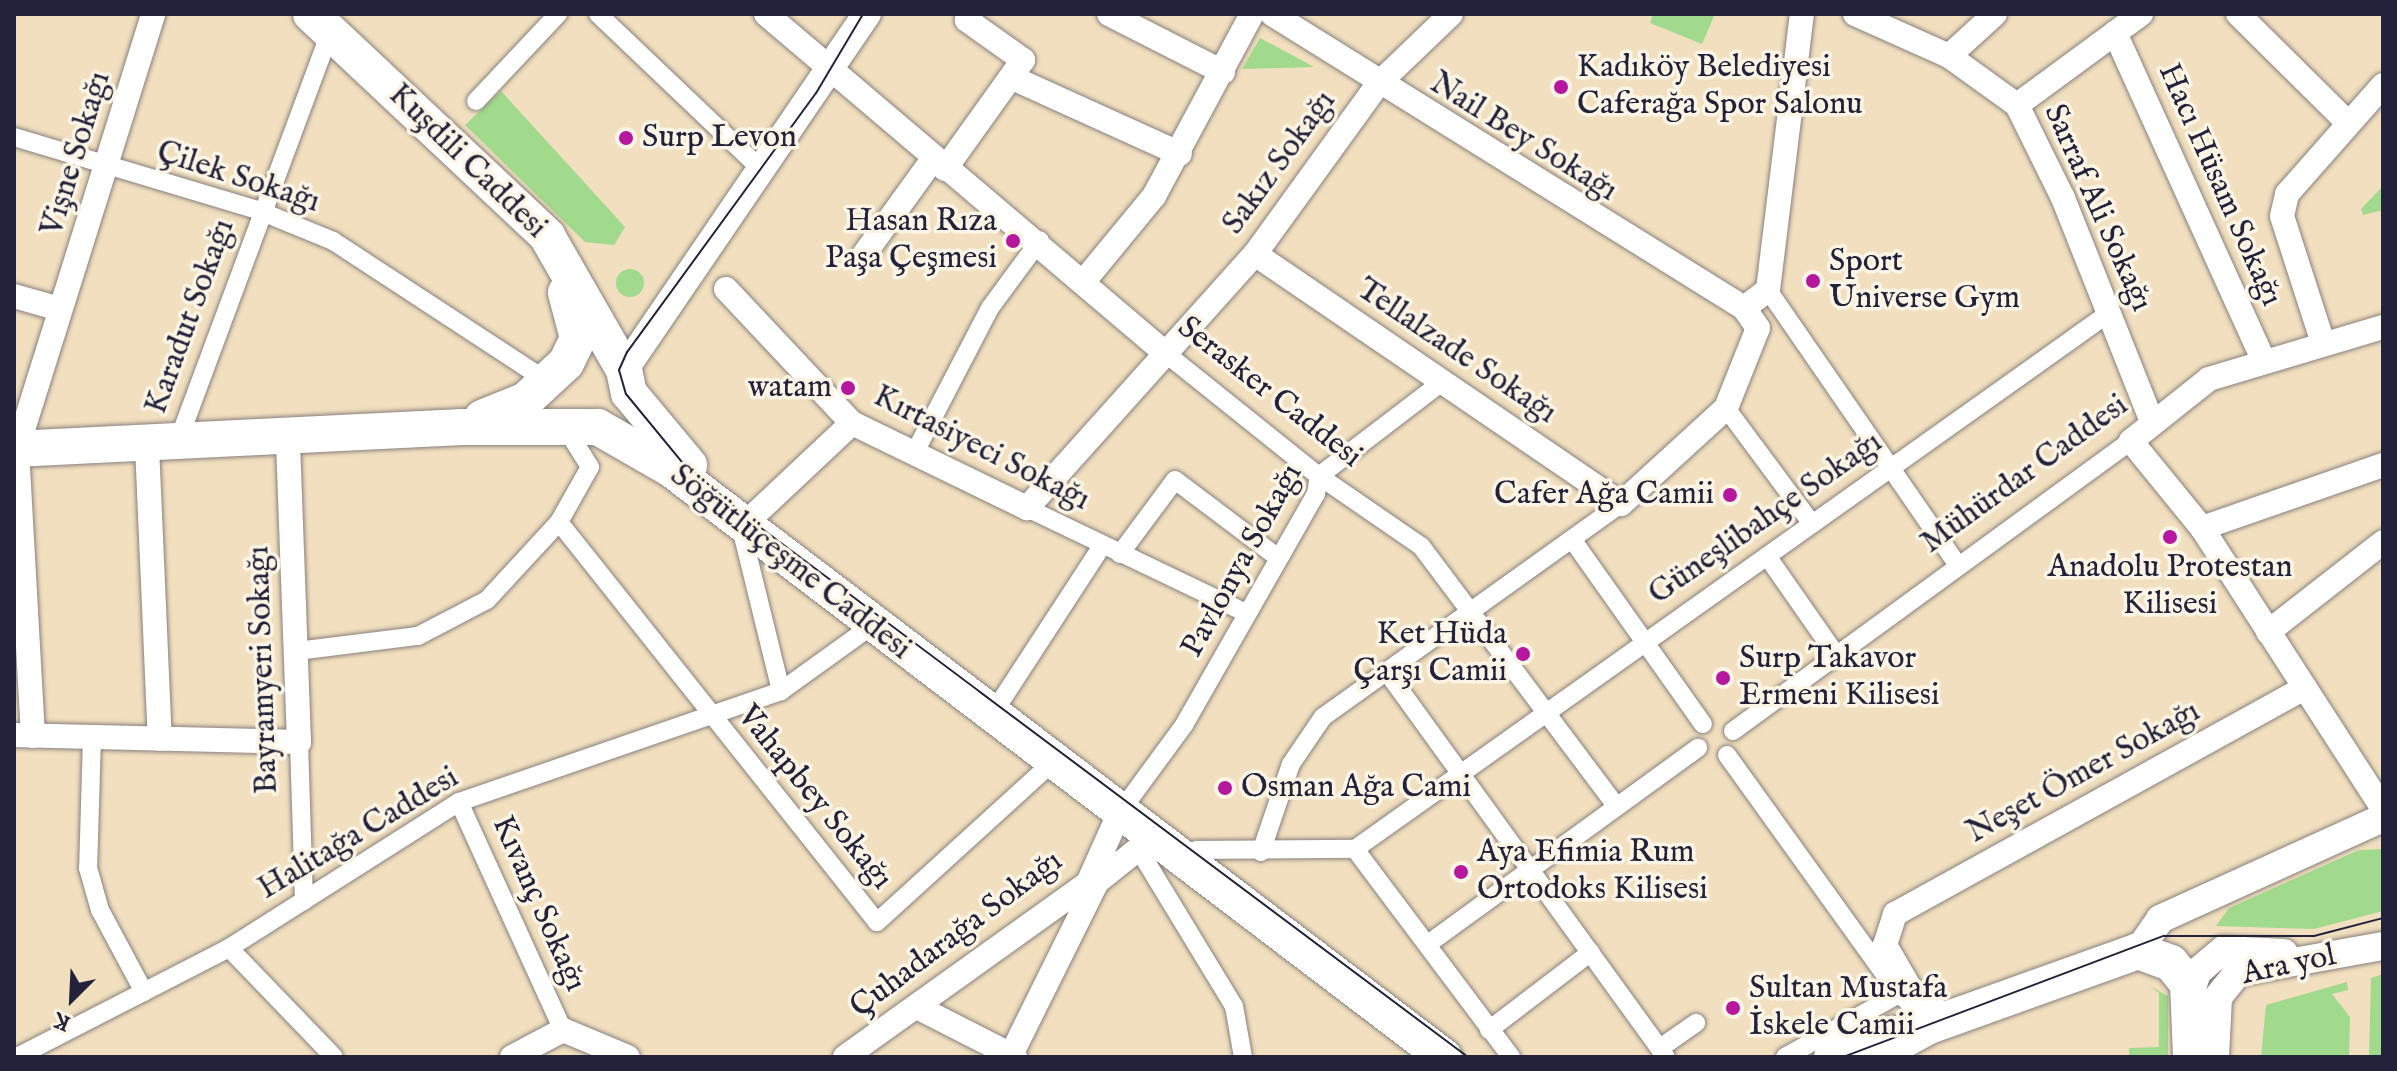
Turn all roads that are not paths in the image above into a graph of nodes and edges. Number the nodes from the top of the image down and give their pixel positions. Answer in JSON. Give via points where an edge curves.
{"nodes":[{"id":1,"x":153,"y":14,"type":"edge"},
{"id":2,"x":558,"y":14,"type":"edge"},
{"id":3,"x":598,"y":14,"type":"edge"},
{"id":4,"x":766,"y":14,"type":"edge"},
{"id":5,"x":867,"y":14,"type":"edge"},
{"id":6,"x":971,"y":14,"type":"edge"},
{"id":7,"x":1109,"y":14,"type":"edge"},
{"id":8,"x":1252,"y":14,"type":"edge"},
{"id":9,"x":1272,"y":14,"type":"edge"},
{"id":10,"x":1451,"y":14,"type":"edge"},
{"id":11,"x":1802,"y":14,"type":"edge"},
{"id":12,"x":1855,"y":14,"type":"edge"},
{"id":13,"x":1995,"y":14,"type":"edge"},
{"id":14,"x":2141,"y":14,"type":"edge"},
{"id":15,"x":2238,"y":14,"type":"edge"},
{"id":16,"x":321,"y":23,"type":"edge"},
{"id":17,"x":2115,"y":33,"type":"junction"},
{"id":18,"x":1949,"y":56,"type":"junction"},
{"id":19,"x":1223,"y":72,"type":"junction"},
{"id":20,"x":830,"y":75,"type":"junction"},
{"id":21,"x":1015,"y":79,"type":"junction"},
{"id":22,"x":1378,"y":84,"type":"junction"},
{"id":23,"x":2383,"y":85,"type":"edge"},
{"id":24,"x":476,"y":101,"type":"dead end"},
{"id":25,"x":2017,"y":105,"type":"junction"},
{"id":26,"x":2348,"y":123,"type":"junction"},
{"id":27,"x":14,"y":137,"type":"edge"},
{"id":28,"x":1180,"y":154,"type":"junction"},
{"id":29,"x":939,"y":164,"type":"junction"},
{"id":30,"x":108,"y":168,"type":"junction"},
{"id":31,"x":762,"y":170,"type":"junction"},
{"id":32,"x":260,"y":211,"type":"junction"},
{"id":33,"x":547,"y":236,"type":"junction"},
{"id":34,"x":1040,"y":240,"type":"junction"},
{"id":35,"x":1255,"y":254,"type":"junction"},
{"id":36,"x":863,"y":256,"type":"dead end"},
{"id":37,"x":1084,"y":281,"type":"junction"},
{"id":38,"x":726,"y":289,"type":"dead end"},
{"id":39,"x":1768,"y":290,"type":"junction"},
{"id":40,"x":14,"y":296,"type":"edge"},
{"id":41,"x":1744,"y":308,"type":"junction"},
{"id":42,"x":60,"y":309,"type":"junction"},
{"id":43,"x":2109,"y":313,"type":"junction"},
{"id":44,"x":2383,"y":327,"type":"edge"},
{"id":45,"x":2323,"y":343,"type":"junction"},
{"id":46,"x":1164,"y":352,"type":"junction"},
{"id":47,"x":2264,"y":362,"type":"junction"},
{"id":48,"x":624,"y":370,"type":"junction"},
{"id":49,"x":1442,"y":382,"type":"junction"},
{"id":50,"x":550,"y":383,"type":"junction"},
{"id":51,"x":1726,"y":408,"type":"junction"},
{"id":52,"x":2152,"y":422,"type":"junction"},
{"id":53,"x":852,"y":423,"type":"junction"},
{"id":54,"x":462,"y":427,"type":"junction"},
{"id":55,"x":570,"y":435,"type":"dead end"},
{"id":56,"x":288,"y":438,"type":"junction"},
{"id":57,"x":2131,"y":441,"type":"junction"},
{"id":58,"x":162,"y":445,"type":"junction"},
{"id":59,"x":16,"y":449,"type":"edge"},
{"id":60,"x":915,"y":452,"type":"junction"},
{"id":61,"x":2383,"y":465,"type":"edge"},
{"id":62,"x":1891,"y":468,"type":"junction"},
{"id":63,"x":1319,"y":476,"type":"junction"},
{"id":64,"x":1621,"y":504,"type":"junction"},
{"id":65,"x":1027,"y":508,"type":"junction"},
{"id":66,"x":559,"y":522,"type":"junction"},
{"id":67,"x":746,"y":523,"type":"junction"},
{"id":68,"x":1812,"y":524,"type":"junction"},
{"id":69,"x":2202,"y":528,"type":"junction"},
{"id":70,"x":1574,"y":542,"type":"junction"},
{"id":71,"x":2383,"y":542,"type":"edge"},
{"id":72,"x":1102,"y":546,"type":"junction"},
{"id":73,"x":1120,"y":554,"type":"junction"},
{"id":74,"x":1276,"y":556,"type":"junction"},
{"id":75,"x":1767,"y":556,"type":"junction"},
{"id":76,"x":1957,"y":564,"type":"junction"},
{"id":77,"x":1246,"y":613,"type":"junction"},
{"id":78,"x":1472,"y":613,"type":"junction"},
{"id":79,"x":870,"y":627,"type":"junction"},
{"id":80,"x":2268,"y":632,"type":"junction"},
{"id":81,"x":1643,"y":642,"type":"junction"},
{"id":82,"x":297,"y":651,"type":"junction"},
{"id":83,"x":1836,"y":655,"type":"junction"},
{"id":84,"x":1387,"y":672,"type":"junction"},
{"id":85,"x":2305,"y":688,"type":"junction"},
{"id":86,"x":781,"y":691,"type":"junction"},
{"id":87,"x":999,"y":704,"type":"junction"},
{"id":88,"x":1544,"y":712,"type":"junction"},
{"id":89,"x":707,"y":714,"type":"junction"},
{"id":90,"x":1703,"y":724,"type":"dead end"},
{"id":91,"x":1733,"y":731,"type":"dead end"},
{"id":92,"x":23,"y":736,"type":"edge"},
{"id":93,"x":92,"y":737,"type":"junction"},
{"id":94,"x":160,"y":739,"type":"junction"},
{"id":95,"x":299,"y":742,"type":"junction"},
{"id":96,"x":1698,"y":748,"type":"dead end"},
{"id":97,"x":1727,"y":755,"type":"dead end"},
{"id":98,"x":1052,"y":763,"type":"junction"},
{"id":99,"x":1457,"y":773,"type":"junction"},
{"id":100,"x":459,"y":802,"type":"junction"},
{"id":101,"x":1124,"y":807,"type":"junction"},
{"id":102,"x":1617,"y":807,"type":"junction"},
{"id":103,"x":2383,"y":809,"type":"edge"},
{"id":104,"x":2383,"y":818,"type":"edge"},
{"id":105,"x":2353,"y":833,"type":"junction"},
{"id":106,"x":2383,"y":834,"type":"edge"},
{"id":107,"x":1146,"y":844,"type":"junction"},
{"id":108,"x":1355,"y":849,"type":"junction"},
{"id":109,"x":1196,"y":850,"type":"junction"},
{"id":110,"x":1261,"y":852,"type":"junction"},
{"id":111,"x":1531,"y":870,"type":"junction"},
{"id":112,"x":304,"y":901,"type":"junction"},
{"id":113,"x":1428,"y":944,"type":"junction"},
{"id":114,"x":2383,"y":946,"type":"edge"},
{"id":115,"x":229,"y":948,"type":"junction"},
{"id":116,"x":2138,"y":951,"type":"junction"},
{"id":117,"x":1591,"y":952,"type":"junction"},
{"id":118,"x":2322,"y":957,"type":"junction"},
{"id":119,"x":144,"y":992,"type":"junction"},
{"id":120,"x":1899,"y":994,"type":"junction"},
{"id":121,"x":2190,"y":994,"type":"junction"},
{"id":122,"x":917,"y":1007,"type":"junction"},
{"id":123,"x":1696,"y":1023,"type":"dead end"},
{"id":124,"x":1929,"y":1024,"type":"junction"},
{"id":125,"x":563,"y":1030,"type":"junction"},
{"id":126,"x":1481,"y":1043,"type":"edge"},
{"id":127,"x":1663,"y":1053,"type":"edge"},
{"id":128,"x":1012,"y":1056,"type":"edge"},
{"id":129,"x":17,"y":1057,"type":"edge"},
{"id":130,"x":334,"y":1057,"type":"edge"},
{"id":131,"x":512,"y":1057,"type":"edge"},
{"id":132,"x":628,"y":1057,"type":"edge"},
{"id":133,"x":845,"y":1057,"type":"edge"},
{"id":134,"x":1243,"y":1057,"type":"edge"},
{"id":135,"x":1444,"y":1057,"type":"edge"},
{"id":136,"x":1511,"y":1057,"type":"edge"},
{"id":137,"x":1785,"y":1057,"type":"edge"},
{"id":138,"x":1832,"y":1057,"type":"edge"},
{"id":139,"x":1872,"y":1057,"type":"edge"},
{"id":140,"x":2191,"y":1057,"type":"edge"},
{"id":141,"x":2215,"y":1057,"type":"edge"}],
"edges":[{"from":1,"to":30,"type":"street","name":"Vişne Sokağı"},
{"from":2,"to":24,"type":"street"},
{"from":3,"to":31,"type":"street"},
{"from":4,"to":20,"type":"street","name":"Serasker Caddesi"},
{"from":5,"to":20,"type":"street"},
{"from":6,"to":21,"type":"street","via":[[967,20],[1023,60]]},
{"from":7,"to":19,"type":"street"},
{"from":8,"to":19,"type":"street"},
{"from":9,"to":22,"type":"street","name":"Nail Bey Sokağı"},
{"from":10,"to":22,"type":"street","name":"Sakız Sokağı"},
{"from":11,"to":39,"type":"street"},
{"from":12,"to":18,"type":"street","name":"Sarraf Ali Sokağı"},
{"from":13,"to":18,"type":"street"},
{"from":14,"to":17,"type":"street"},
{"from":15,"to":26,"type":"street"},
{"from":16,"to":32,"type":"street","name":"Karadut Sokağı"},
{"from":16,"to":33,"type":"main road","name":"Kuşdili Caddesi"},
{"from":17,"to":25,"type":"street"},
{"from":17,"to":47,"type":"street","name":"Hacı Hüsam Sokağı"},
{"from":18,"to":25,"type":"street","name":"Sarraf Ali Sokağı"},
{"from":19,"to":28,"type":"street"},
{"from":20,"to":29,"type":"street","name":"Serasker Caddesi"},
{"from":20,"to":31,"type":"street"},
{"from":21,"to":28,"type":"street"},
{"from":21,"to":29,"type":"street"},
{"from":22,"to":35,"type":"street","name":"Sakız Sokağı"},
{"from":22,"to":41,"type":"street","name":"Nail Bey Sokağı"},
{"from":23,"to":26,"type":"street"},
{"from":25,"to":43,"type":"street","name":"Sarraf Ali Sokağı"},
{"from":26,"to":45,"type":"street","via":[[2287,194],[2282,216]]},
{"from":27,"to":30,"type":"street","name":"Çilek Sokağı"},
{"from":28,"to":37,"type":"street"},
{"from":29,"to":34,"type":"street","name":"Serasker Caddesi"},
{"from":29,"to":36,"type":"street"},
{"from":30,"to":32,"type":"street","name":"Çilek Sokağı"},
{"from":30,"to":42,"type":"street","name":"Vişne Sokağı"},
{"from":31,"to":48,"type":"street"},
{"from":32,"to":50,"type":"street","name":"Çilek Sokağı","via":[[333,241]]},
{"from":32,"to":58,"type":"street","name":"Karadut Sokağı"},
{"from":33,"to":48,"type":"main road","name":"Kuşdili Caddesi"},
{"from":33,"to":50,"type":"main road","via":[[578,338]]},
{"from":34,"to":37,"type":"street","name":"Serasker Caddesi"},
{"from":34,"to":60,"type":"street","via":[[990,308]]},
{"from":35,"to":46,"type":"street","name":"Sakız Sokağı"},
{"from":35,"to":49,"type":"street","name":"Tellalzade Sokağı"},
{"from":37,"to":46,"type":"street","name":"Serasker Caddesi"},
{"from":38,"to":53,"type":"street","name":"Kırtasiyeci Sokağı"},
{"from":39,"to":41,"type":"street"},
{"from":39,"to":62,"type":"street"},
{"from":40,"to":42,"type":"street"},
{"from":41,"to":51,"type":"street","via":[[1758,328]]},
{"from":42,"to":59,"type":"street","name":"Vişne Sokağı"},
{"from":43,"to":52,"type":"street","name":"Sarraf Ali Sokağı"},
{"from":43,"to":62,"type":"street","name":"Güneşlibahçe Sokağı"},
{"from":44,"to":45,"type":"street","name":"Mühürdar Caddesi"},
{"from":45,"to":47,"type":"street","name":"Mühürdar Caddesi"},
{"from":46,"to":63,"type":"street","name":"Serasker Caddesi"},
{"from":46,"to":65,"type":"street","name":"Sakız Sokağı"},
{"from":47,"to":52,"type":"street","name":"Mühürdar Caddesi","via":[[2209,379]]},
{"from":48,"to":67,"type":"main road","name":"Söğütlüçeşme Caddesi","via":[[629,393],[683,460]]},
{"from":49,"to":63,"type":"street","name":"Pavlonya Sokağı"},
{"from":49,"to":64,"type":"street","name":"Tellalzade Sokağı"},
{"from":50,"to":54,"type":"main road"},
{"from":51,"to":64,"type":"street"},
{"from":51,"to":68,"type":"street"},
{"from":52,"to":57,"type":"street","name":"Mühürdar Caddesi"},
{"from":53,"to":60,"type":"street","name":"Kırtasiyeci Sokağı"},
{"from":53,"to":67,"type":"street"},
{"from":54,"to":56,"type":"main road","name":"Söğütlüçeşme Caddesi"},
{"from":54,"to":67,"type":"main road","name":"Söğütlüçeşme Caddesi","via":[[598,427],[671,469]]},
{"from":55,"to":66,"type":"street","via":[[590,467]]},
{"from":56,"to":58,"type":"main road","name":"Söğütlüçeşme Caddesi"},
{"from":56,"to":82,"type":"street","name":"Bayramyeri Sokağı"},
{"from":57,"to":69,"type":"street"},
{"from":57,"to":76,"type":"street","name":"Mühürdar Caddesi"},
{"from":58,"to":59,"type":"main road","name":"Söğütlüçeşme Caddesi"},
{"from":58,"to":94,"type":"street"},
{"from":59,"to":92,"type":"street"},
{"from":60,"to":65,"type":"street","name":"Kırtasiyeci Sokağı"},
{"from":61,"to":69,"type":"street"},
{"from":62,"to":68,"type":"street","name":"Güneşlibahçe Sokağı"},
{"from":62,"to":76,"type":"street"},
{"from":63,"to":74,"type":"street","name":"Pavlonya Sokağı"},
{"from":63,"to":78,"type":"street","name":"Serasker Caddesi","via":[[1421,546]]},
{"from":64,"to":70,"type":"street"},
{"from":65,"to":72,"type":"street","name":"Kırtasiyeci Sokağı"},
{"from":66,"to":82,"type":"street","via":[[511,581],[442,627],[386,643]]},
{"from":66,"to":89,"type":"street"},
{"from":67,"to":79,"type":"main road","name":"Söğütlüçeşme Caddesi"},
{"from":67,"to":86,"type":"street"},
{"from":67,"to":87,"type":"main road","name":"Söğütlüçeşme Caddesi"},
{"from":68,"to":75,"type":"street","name":"Güneşlibahçe Sokağı"},
{"from":69,"to":80,"type":"street"},
{"from":70,"to":78,"type":"street"},
{"from":70,"to":81,"type":"street"},
{"from":71,"to":80,"type":"street"},
{"from":72,"to":73,"type":"street","name":"Kırtasiyeci Sokağı"},
{"from":72,"to":87,"type":"street"},
{"from":73,"to":74,"type":"street","via":[[1175,480]]},
{"from":73,"to":77,"type":"street","name":"Kırtasiyeci Sokağı"},
{"from":74,"to":77,"type":"street","name":"Pavlonya Sokağı"},
{"from":75,"to":81,"type":"street","name":"Güneşlibahçe Sokağı"},
{"from":75,"to":83,"type":"street"},
{"from":76,"to":83,"type":"street","name":"Mühürdar Caddesi"},
{"from":77,"to":101,"type":"street","name":"Pavlonya Sokağı","via":[[1184,725]]},
{"from":78,"to":84,"type":"street"},
{"from":78,"to":88,"type":"street","name":"Serasker Caddesi"},
{"from":79,"to":86,"type":"street","name":"Halitağa Caddesi"},
{"from":79,"to":98,"type":"main road","name":"Söğütlüçeşme Caddesi"},
{"from":80,"to":85,"type":"street"},
{"from":81,"to":88,"type":"street","name":"Güneşlibahçe Sokağı"},
{"from":81,"to":90,"type":"street"},
{"from":82,"to":95,"type":"street","name":"Bayramyeri Sokağı"},
{"from":83,"to":91,"type":"street","name":"Mühürdar Caddesi"},
{"from":84,"to":99,"type":"street"},
{"from":84,"to":110,"type":"street","via":[[1323,717],[1291,764]]},
{"from":85,"to":103,"type":"street"},
{"from":85,"to":124,"type":"street","name":"Neşet Ömer Sokağı","via":[[1895,914],[1885,945]]},
{"from":86,"to":89,"type":"street","name":"Halitağa Caddesi"},
{"from":87,"to":101,"type":"main road","name":"Söğütlüçeşme Caddesi"},
{"from":88,"to":99,"type":"street","name":"Güneşlibahçe Sokağı"},
{"from":88,"to":102,"type":"street","name":"Serasker Caddesi"},
{"from":89,"to":98,"type":"street","name":"Vahapbey Sokağı","via":[[877,922]]},
{"from":89,"to":100,"type":"street","name":"Halitağa Caddesi"},
{"from":92,"to":93,"type":"street"},
{"from":93,"to":94,"type":"street"},
{"from":93,"to":119,"type":"street","via":[[88,868],[100,910]]},
{"from":94,"to":95,"type":"street"},
{"from":95,"to":112,"type":"street","name":"Bayramyeri Sokağı"},
{"from":96,"to":102,"type":"street"},
{"from":97,"to":120,"type":"street"},
{"from":98,"to":101,"type":"main road","name":"Söğütlüçeşme Caddesi"},
{"from":99,"to":108,"type":"street","name":"Güneşlibahçe Sokağı"},
{"from":99,"to":111,"type":"street"},
{"from":100,"to":112,"type":"street","name":"Halitağa Caddesi"},
{"from":100,"to":125,"type":"street","name":"Kıvanç Sokağı"},
{"from":101,"to":107,"type":"main road","name":"Söğütlüçeşme Caddesi"},
{"from":101,"to":109,"type":"main road","name":"Söğütlüçeşme Caddesi"},
{"from":101,"to":122,"type":"street","name":"Çuhadarağa Sokağı","via":[[1088,883]]},
{"from":102,"to":111,"type":"street"},
{"from":104,"to":105,"type":"street"},
{"from":105,"to":106,"type":"street"},
{"from":105,"to":116,"type":"street","via":[[2160,919]]},
{"from":107,"to":128,"type":"street","via":[[1097,882]]},
{"from":107,"to":134,"type":"street","via":[[1234,1006]]},
{"from":107,"to":135,"type":"main road","name":"Söğütlüçeşme Caddesi"},
{"from":108,"to":110,"type":"street"},
{"from":108,"to":113,"type":"street","name":"Söğütlüçeşme Caddesi"},
{"from":109,"to":110,"type":"street"},
{"from":109,"to":126,"type":"main road","name":"Söğütlüçeşme Caddesi"},
{"from":111,"to":113,"type":"street"},
{"from":111,"to":117,"type":"street"},
{"from":112,"to":115,"type":"street","name":"Halitağa Caddesi"},
{"from":113,"to":126,"type":"street","name":"Söğütlüçeşme Caddesi"},
{"from":114,"to":118,"type":"street","name":"Ara yol"},
{"from":115,"to":119,"type":"street","name":"Halitağa Caddesi"},
{"from":115,"to":130,"type":"street"},
{"from":116,"to":121,"type":"main road","via":[[2171,963]]},
{"from":116,"to":124,"type":"main road"},
{"from":117,"to":126,"type":"street"},
{"from":117,"to":127,"type":"street"},
{"from":118,"to":121,"type":"street","via":[[2223,950],[2197,972]]},
{"from":118,"to":141,"type":"street","name":"Ara yol","via":[[2264,965],[2228,979],[2216,1006]]},
{"from":119,"to":129,"type":"street","name":"Halitağa Caddesi"},
{"from":120,"to":124,"type":"street"},
{"from":120,"to":137,"type":"street"},
{"from":121,"to":140,"type":"main road"},
{"from":122,"to":128,"type":"street"},
{"from":122,"to":133,"type":"street","name":"Çuhadarağa Sokağı"},
{"from":123,"to":127,"type":"street"},
{"from":124,"to":138,"type":"main road"},
{"from":124,"to":139,"type":"main road"},
{"from":125,"to":131,"type":"street"},
{"from":125,"to":132,"type":"street"},
{"from":126,"to":136,"type":"street","name":"Söğütlüçeşme Caddesi"}]}
